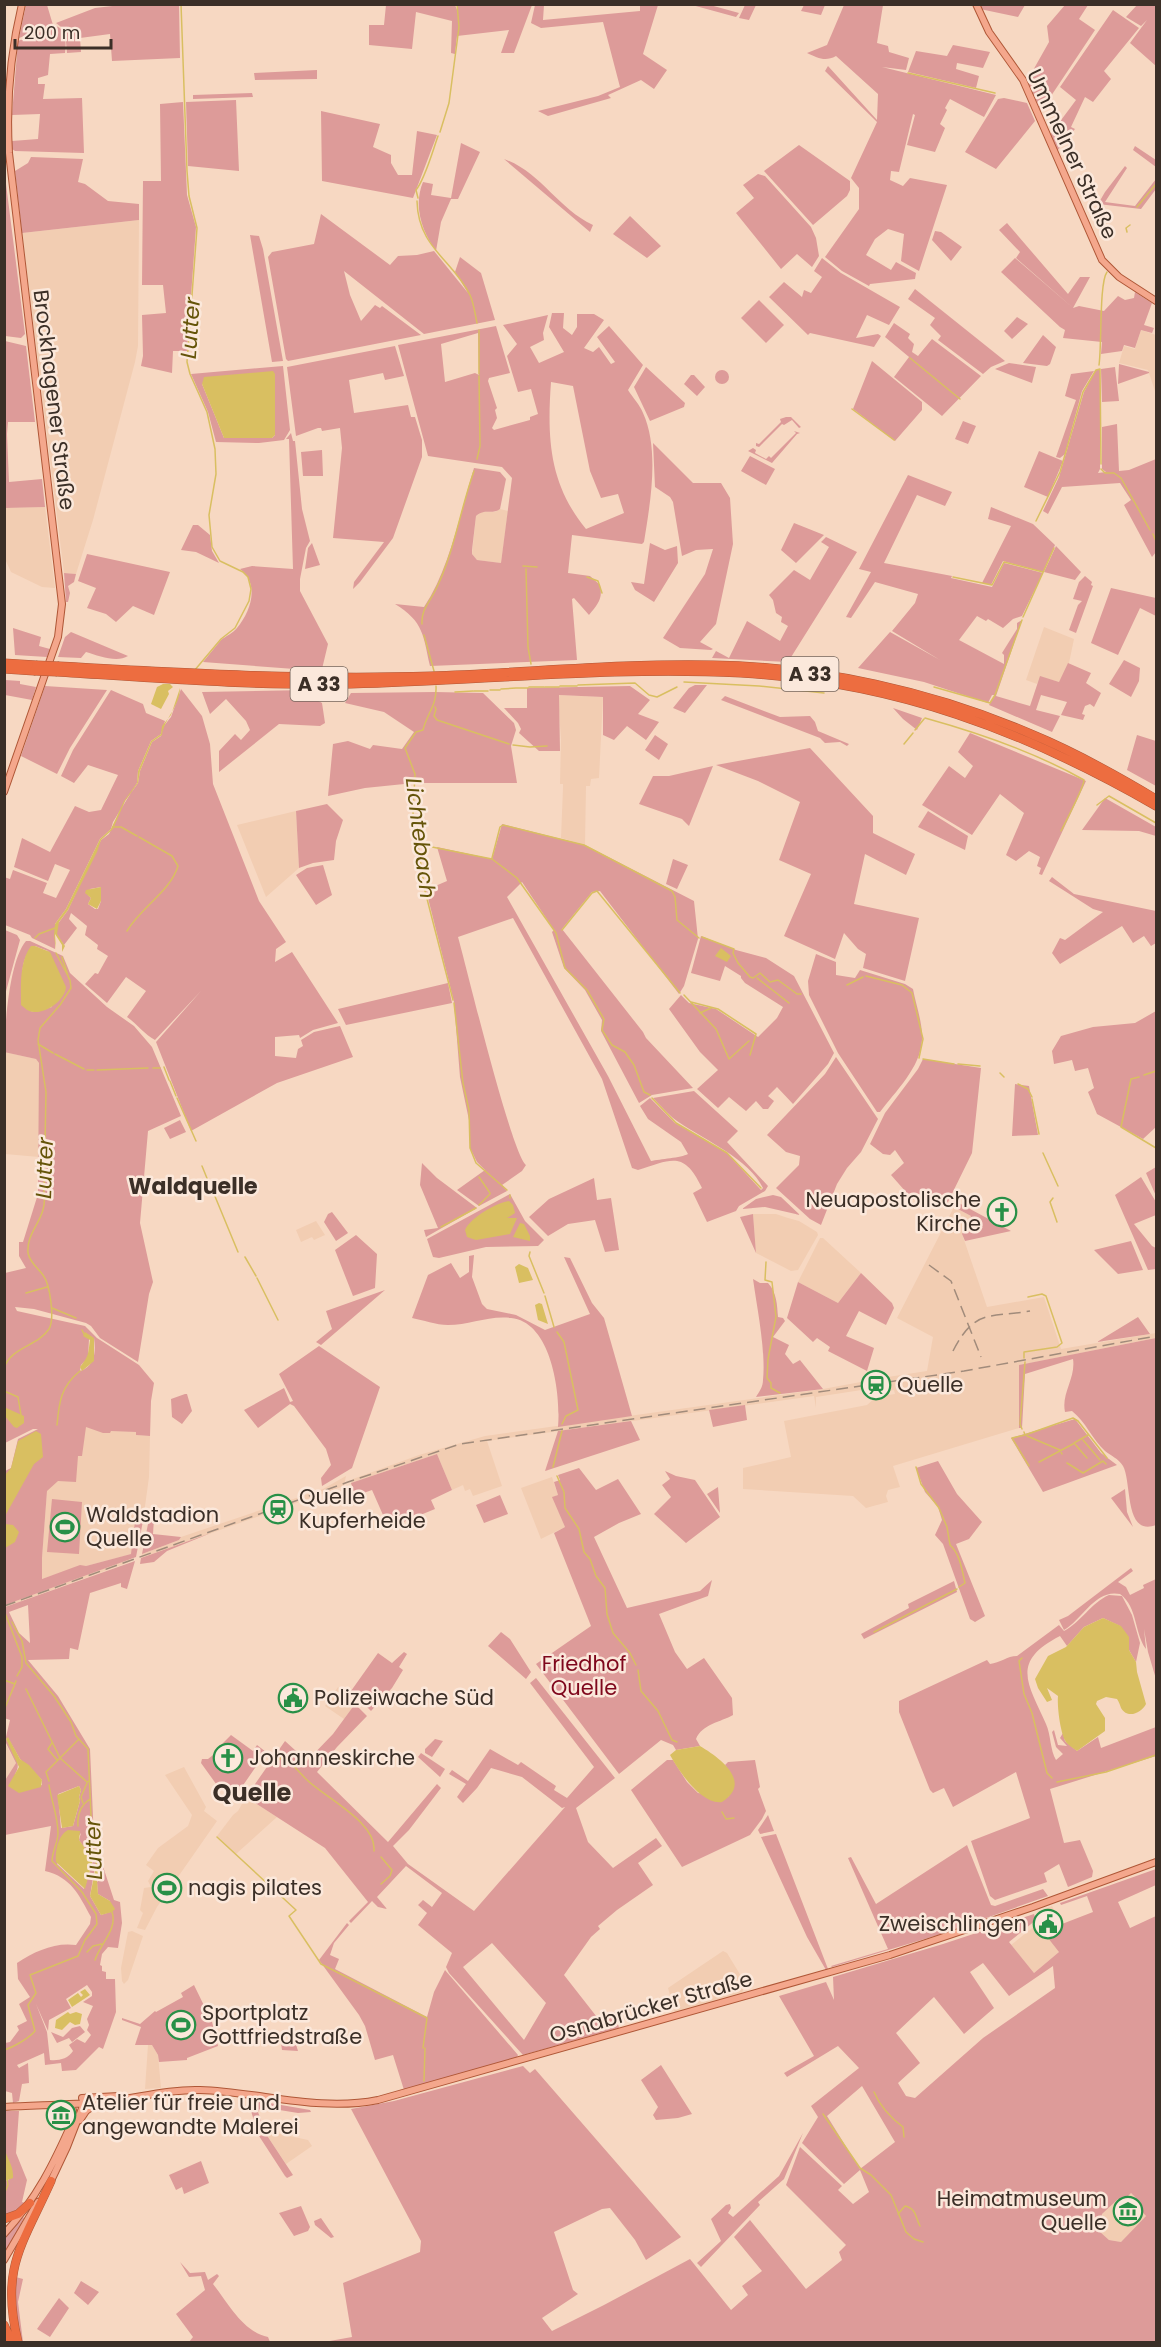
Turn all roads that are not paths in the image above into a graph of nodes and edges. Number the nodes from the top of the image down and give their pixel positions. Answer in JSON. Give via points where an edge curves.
{"nodes":[{"id":1,"x":22,"y":4,"type":"edge"},
{"id":2,"x":976,"y":4,"type":"edge"},
{"id":3,"x":1156,"y":301,"type":"edge"},
{"id":4,"x":4,"y":663,"type":"edge"},
{"id":5,"x":35,"y":668,"type":"junction"},
{"id":6,"x":4,"y":669,"type":"edge"},
{"id":7,"x":436,"y":679,"type":"junction"},
{"id":8,"x":4,"y":792,"type":"edge"},
{"id":9,"x":1156,"y":799,"type":"edge"},
{"id":10,"x":1156,"y":806,"type":"edge"},
{"id":11,"x":1156,"y":1862,"type":"edge"},
{"id":12,"x":142,"y":2095,"type":"junction"},
{"id":13,"x":82,"y":2101,"type":"junction"},
{"id":14,"x":99,"y":2102,"type":"junction"},
{"id":15,"x":52,"y":2103,"type":"junction"},
{"id":16,"x":63,"y":2103,"type":"junction"},
{"id":17,"x":4,"y":2108,"type":"edge"},
{"id":18,"x":74,"y":2118,"type":"junction"},
{"id":19,"x":74,"y":2127,"type":"junction"},
{"id":20,"x":51,"y":2181,"type":"junction"},
{"id":21,"x":30,"y":2203,"type":"junction"},
{"id":22,"x":4,"y":2219,"type":"edge"},
{"id":23,"x":4,"y":2234,"type":"edge"},
{"id":24,"x":4,"y":2260,"type":"edge"},
{"id":25,"x":4,"y":2325,"type":"edge"},
{"id":26,"x":12,"y":2343,"type":"edge"},
{"id":27,"x":18,"y":2343,"type":"edge"}],
"edges":[{"from":1,"to":8,"type":"main road","name":"Brockhagener Straße","via":[[7,98],[9,153],[62,604],[58,636]]},
{"from":2,"to":3,"type":"main road","name":"Ummelner Straße","via":[[989,32],[1023,80],[1102,260],[1119,277]]},
{"from":4,"to":5,"type":"highway","number":"A 33"},
{"from":5,"to":6,"type":"highway","number":"A 33"},
{"from":5,"to":7,"type":"highway","number":"A 33","bridge":true,"via":[[291,685]]},
{"from":7,"to":9,"type":"highway","number":"A 33","via":[[609,666],[715,665],[868,682],[1010,725],[1055,744]]},
{"from":7,"to":10,"type":"highway","number":"A 33","via":[[713,672],[775,676],[874,691],[1008,732],[1090,769]]},
{"from":11,"to":12,"type":"main road","name":"Osnabrücker Straße","via":[[890,1955],[397,2096],[332,2105],[224,2091]]},
{"from":12,"to":13,"type":"main road","name":"Osnabrücker Straße"},
{"from":12,"to":14,"type":"main road","name":"Osnabrücker Straße"},
{"from":13,"to":14,"type":"main road","name":"Osnabrücker Straße"},
{"from":13,"to":15,"type":"main road","name":"Osnabrücker Straße"},
{"from":13,"to":16,"type":"main road","name":"Osnabrücker Straße"},
{"from":13,"to":18,"type":"main road"},
{"from":13,"to":19,"type":"main road"},
{"from":14,"to":19,"type":"main road"},
{"from":15,"to":16,"type":"main road","name":"Osnabrücker Straße"},
{"from":15,"to":17,"type":"main road","name":"Osnabrücker Straße"},
{"from":16,"to":18,"type":"main road","via":[[72,2108]]},
{"from":18,"to":21,"type":"main road","via":[[50,2172]]},
{"from":19,"to":20,"type":"main road"},
{"from":20,"to":24,"type":"main road"},
{"from":20,"to":27,"type":"highway","via":[[9,2271],[7,2298]]},
{"from":21,"to":22,"type":"highway","via":[[18,2214]]},
{"from":21,"to":23,"type":"main road"},
{"from":25,"to":26,"type":"highway"}]}
